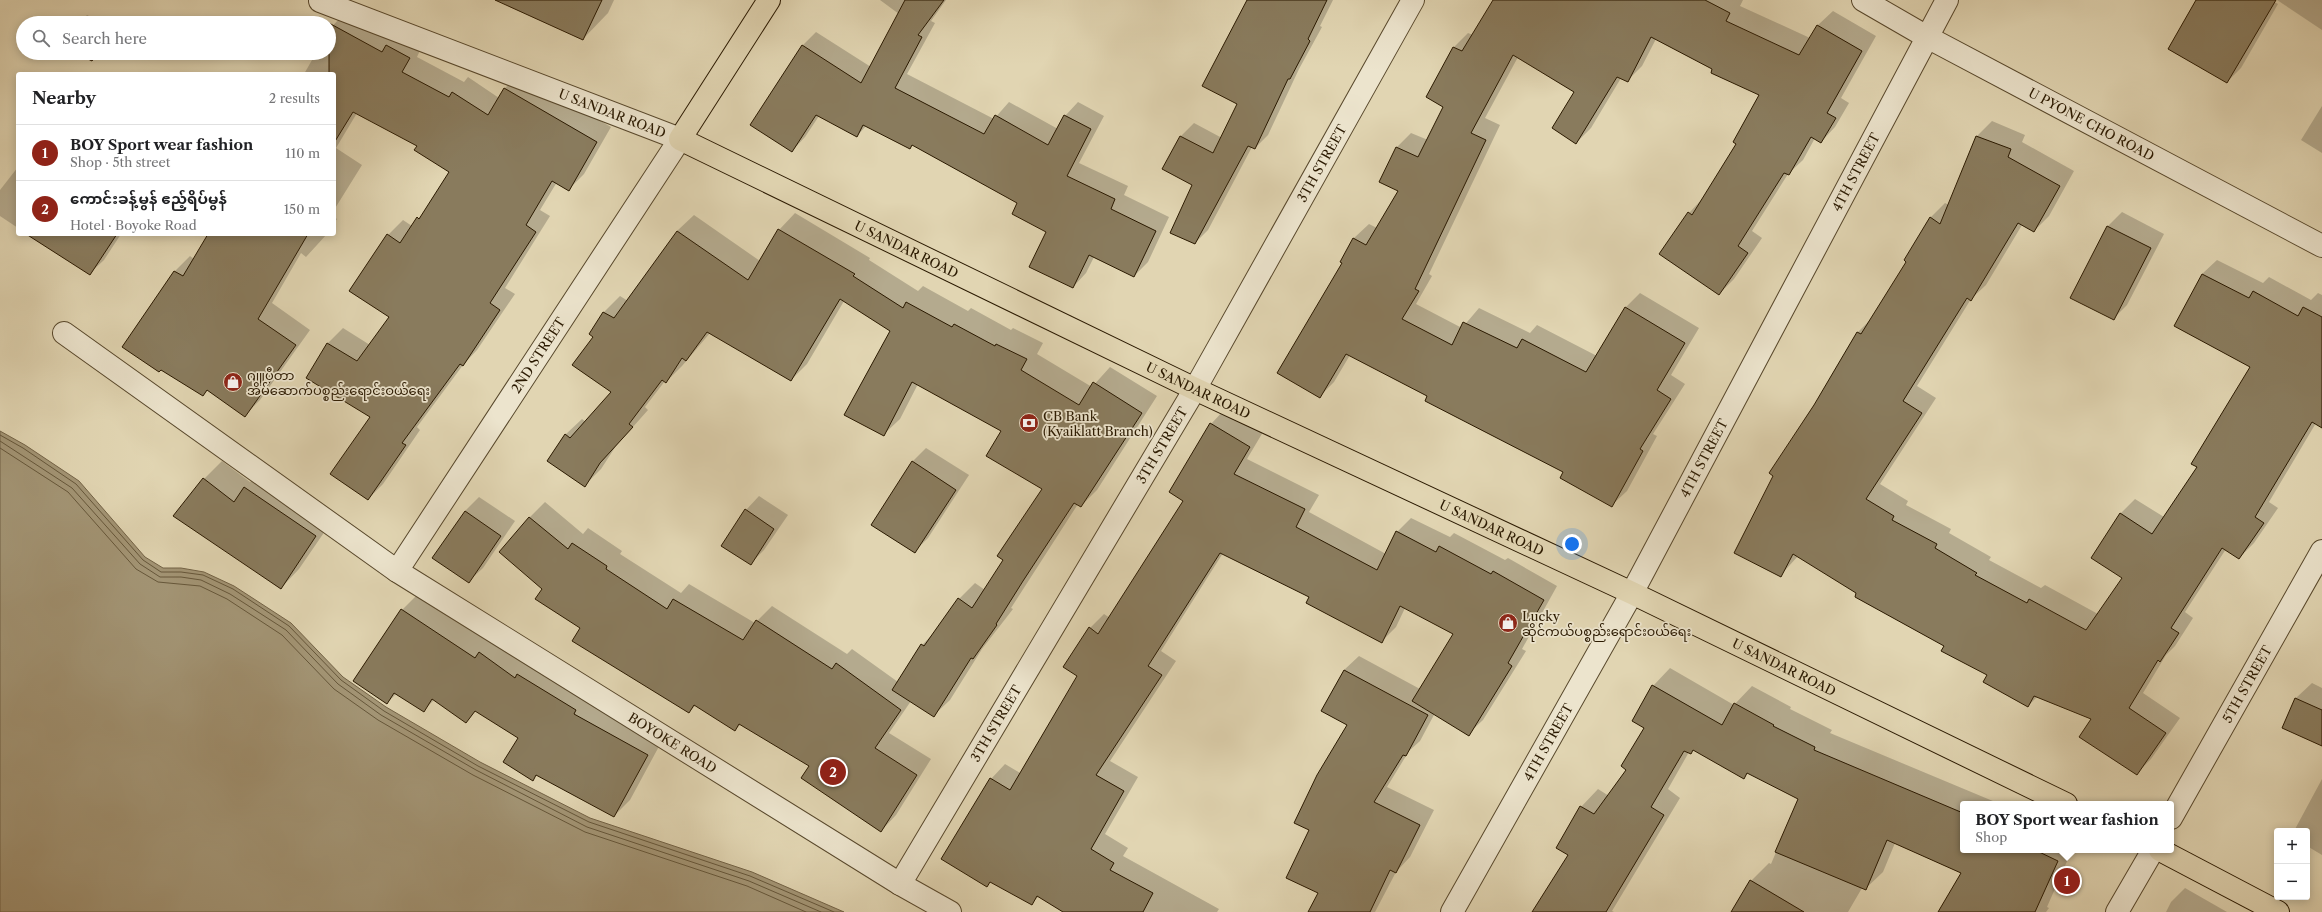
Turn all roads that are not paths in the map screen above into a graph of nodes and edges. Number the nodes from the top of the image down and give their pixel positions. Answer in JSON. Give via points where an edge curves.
{"nodes":[{"id":1,"x":769,"y":0,"type":"edge"},
{"id":2,"x":1413,"y":0,"type":"edge"},
{"id":3,"x":1863,"y":0,"type":"edge"},
{"id":4,"x":1947,"y":0,"type":"edge"},
{"id":5,"x":320,"y":1,"type":"edge"},
{"id":6,"x":1927,"y":37,"type":"junction"},
{"id":7,"x":680,"y":139,"type":"junction"},
{"id":8,"x":2322,"y":246,"type":"edge"},
{"id":9,"x":64,"y":334,"type":"dead end"},
{"id":10,"x":1195,"y":389,"type":"junction"},
{"id":11,"x":2322,"y":551,"type":"edge"},
{"id":12,"x":397,"y":571,"type":"junction"},
{"id":13,"x":1632,"y":593,"type":"junction"},
{"id":14,"x":2060,"y":801,"type":"edge"},
{"id":15,"x":2174,"y":813,"type":"edge"},
{"id":16,"x":2151,"y":853,"type":"edge"},
{"id":17,"x":2166,"y":853,"type":"edge"},
{"id":18,"x":900,"y":884,"type":"junction"},
{"id":19,"x":950,"y":912,"type":"edge"},
{"id":20,"x":1452,"y":912,"type":"edge"},
{"id":21,"x":2117,"y":912,"type":"edge"},
{"id":22,"x":2278,"y":912,"type":"edge"}],
"edges":[{"from":1,"to":7,"type":"main road"},
{"from":2,"to":10,"type":"street","name":"3TH STREET"},
{"from":3,"to":6,"type":"street","name":"U PYONE CHO ROAD"},
{"from":4,"to":6,"type":"street","name":"4TH STREET"},
{"from":5,"to":7,"type":"street","name":"U SANDAR ROAD"},
{"from":6,"to":8,"type":"street","name":"U PYONE CHO ROAD"},
{"from":6,"to":13,"type":"street","name":"4TH STREET"},
{"from":7,"to":10,"type":"main road","name":"U SANDAR ROAD"},
{"from":7,"to":12,"type":"street","name":"2ND STREET"},
{"from":9,"to":12,"type":"street","name":"BOYOKE ROAD"},
{"from":10,"to":13,"type":"main road","name":"U SANDAR ROAD"},
{"from":10,"to":18,"type":"street","name":"3TH STREET"},
{"from":11,"to":15,"type":"street","name":"5TH STREET"},
{"from":12,"to":18,"type":"street","name":"BOYOKE ROAD"},
{"from":13,"to":14,"type":"main road","name":"U SANDAR ROAD"},
{"from":13,"to":20,"type":"street","name":"4TH STREET"},
{"from":16,"to":21,"type":"street"},
{"from":17,"to":22,"type":"main road"},
{"from":18,"to":19,"type":"street","name":"BOYOKE ROAD"}]}
